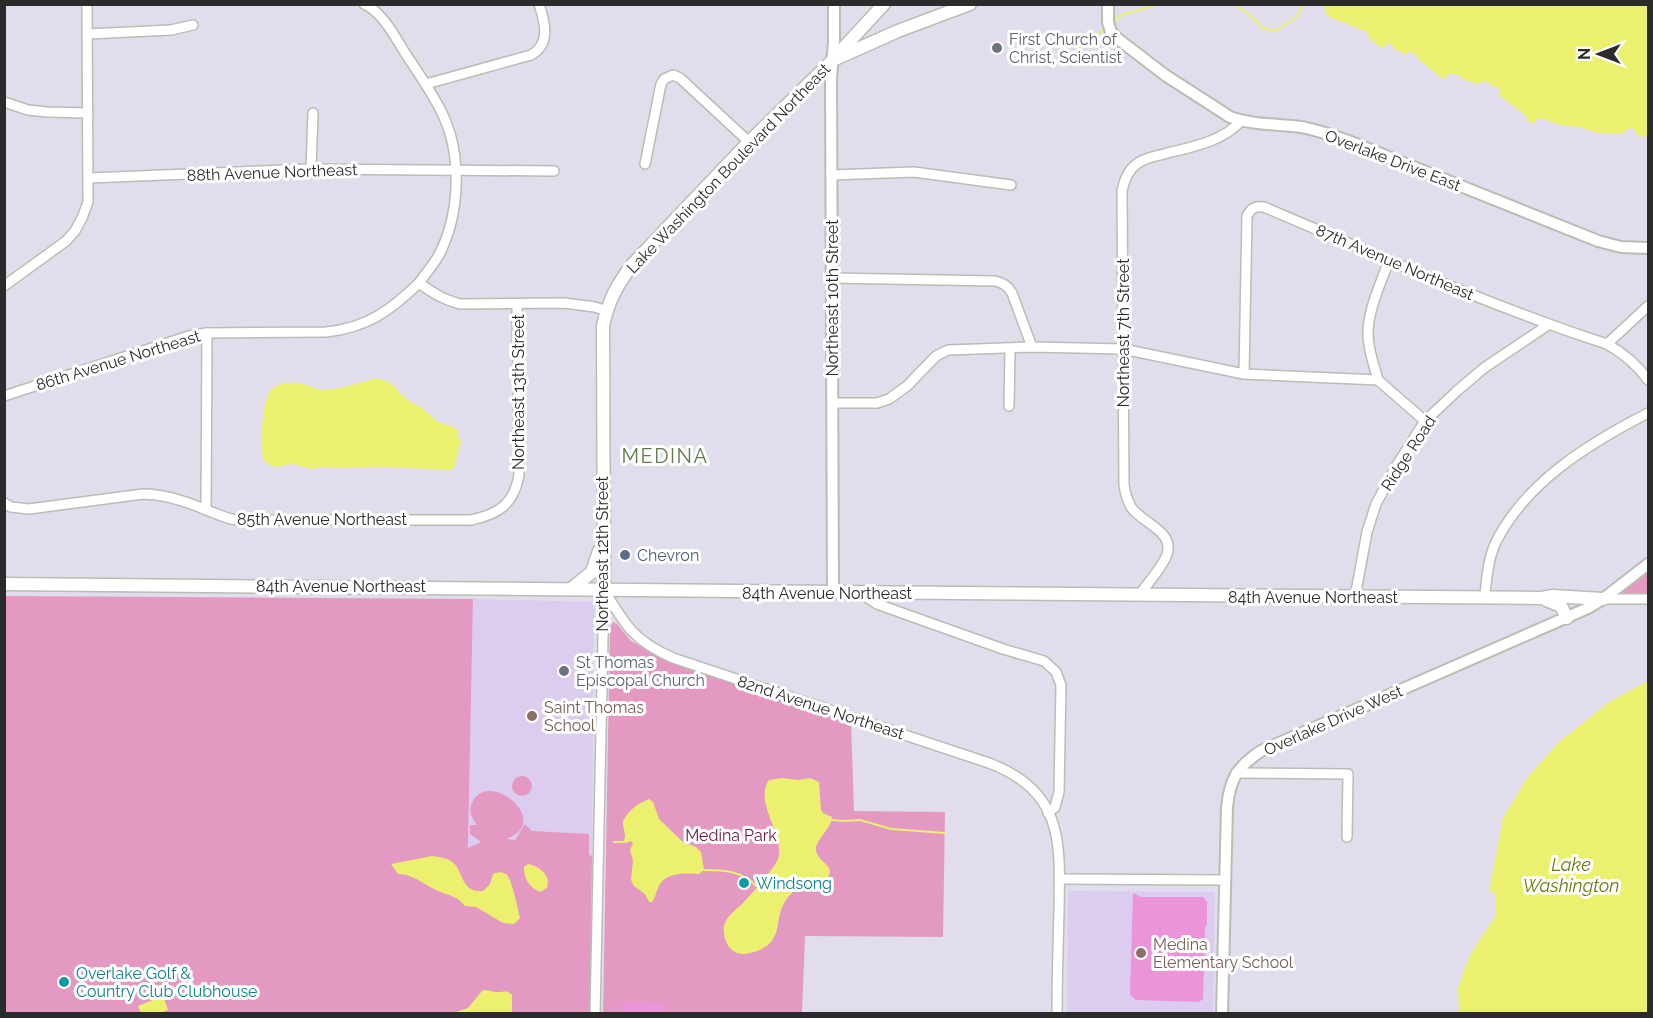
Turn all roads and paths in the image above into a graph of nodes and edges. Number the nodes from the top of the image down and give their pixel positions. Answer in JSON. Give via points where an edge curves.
{"nodes":[{"id":1,"x":364,"y":4,"type":"edge"},
{"id":2,"x":539,"y":4,"type":"edge"},
{"id":3,"x":834,"y":4,"type":"edge"},
{"id":4,"x":970,"y":4,"type":"edge"},
{"id":5,"x":1108,"y":4,"type":"edge"},
{"id":6,"x":86,"y":5,"type":"edge"},
{"id":7,"x":882,"y":7,"type":"edge"},
{"id":8,"x":193,"y":25,"type":"dead end"},
{"id":9,"x":898,"y":31,"type":"junction"},
{"id":10,"x":88,"y":34,"type":"junction"},
{"id":11,"x":833,"y":60,"type":"junction"},
{"id":12,"x":426,"y":84,"type":"junction"},
{"id":13,"x":4,"y":102,"type":"edge"},
{"id":14,"x":88,"y":113,"type":"junction"},
{"id":15,"x":313,"y":113,"type":"dead end"},
{"id":16,"x":1241,"y":121,"type":"junction"},
{"id":17,"x":749,"y":142,"type":"junction"},
{"id":18,"x":645,"y":164,"type":"dead end"},
{"id":19,"x":311,"y":169,"type":"junction"},
{"id":20,"x":456,"y":170,"type":"junction"},
{"id":21,"x":554,"y":171,"type":"dead end"},
{"id":22,"x":831,"y":175,"type":"junction"},
{"id":23,"x":88,"y":178,"type":"junction"},
{"id":24,"x":1011,"y":185,"type":"dead end"},
{"id":25,"x":1648,"y":248,"type":"edge"},
{"id":26,"x":1389,"y":260,"type":"junction"},
{"id":27,"x":831,"y":278,"type":"junction"},
{"id":28,"x":419,"y":283,"type":"junction"},
{"id":29,"x":4,"y":286,"type":"edge"},
{"id":30,"x":517,"y":305,"type":"junction"},
{"id":31,"x":1648,"y":306,"type":"edge"},
{"id":32,"x":606,"y":311,"type":"junction"},
{"id":33,"x":1548,"y":325,"type":"junction"},
{"id":34,"x":207,"y":333,"type":"junction"},
{"id":35,"x":1607,"y":344,"type":"junction"},
{"id":36,"x":1032,"y":347,"type":"junction"},
{"id":37,"x":1010,"y":349,"type":"junction"},
{"id":38,"x":1123,"y":349,"type":"junction"},
{"id":39,"x":1244,"y":374,"type":"junction"},
{"id":40,"x":1378,"y":380,"type":"junction"},
{"id":41,"x":1648,"y":380,"type":"edge"},
{"id":42,"x":4,"y":396,"type":"edge"},
{"id":43,"x":832,"y":403,"type":"junction"},
{"id":44,"x":1009,"y":406,"type":"dead end"},
{"id":45,"x":1648,"y":413,"type":"edge"},
{"id":46,"x":1425,"y":421,"type":"junction"},
{"id":47,"x":4,"y":503,"type":"edge"},
{"id":48,"x":206,"y":509,"type":"junction"},
{"id":49,"x":500,"y":510,"type":"joint"},
{"id":50,"x":603,"y":541,"type":"junction"},
{"id":51,"x":1648,"y":564,"type":"edge"},
{"id":52,"x":4,"y":584,"type":"edge"},
{"id":53,"x":571,"y":589,"type":"junction"},
{"id":54,"x":604,"y":590,"type":"junction"},
{"id":55,"x":833,"y":593,"type":"junction"},
{"id":56,"x":860,"y":593,"type":"junction"},
{"id":57,"x":1139,"y":595,"type":"junction"},
{"id":58,"x":1355,"y":597,"type":"junction"},
{"id":59,"x":1485,"y":598,"type":"junction"},
{"id":60,"x":1542,"y":598,"type":"junction"},
{"id":61,"x":1603,"y":599,"type":"junction"},
{"id":62,"x":1648,"y":599,"type":"edge"},
{"id":63,"x":1567,"y":618,"type":"junction"},
{"id":64,"x":622,"y":620,"type":"junction"},
{"id":65,"x":602,"y":630,"type":"junction"},
{"id":66,"x":1236,"y":773,"type":"junction"},
{"id":67,"x":1048,"y":813,"type":"junction"},
{"id":68,"x":1347,"y":837,"type":"dead end"},
{"id":69,"x":1059,"y":879,"type":"junction"},
{"id":70,"x":1224,"y":880,"type":"junction"},
{"id":71,"x":595,"y":1014,"type":"edge"},
{"id":72,"x":1057,"y":1014,"type":"edge"},
{"id":73,"x":1222,"y":1014,"type":"edge"}],
"edges":[{"from":1,"to":12,"type":"street","name":"86th Avenue Northeast","via":[[384,21]]},
{"from":2,"to":12,"type":"street","via":[[544,39],[536,52]]},
{"from":3,"to":11,"type":"street","name":"Northeast 10th Street"},
{"from":4,"to":9,"type":"main road","name":"Lake Washington Boulevard Northeast"},
{"from":5,"to":16,"type":"street","name":"Overlake Drive East","via":[[1108,22],[1118,39],[1165,75]]},
{"from":6,"to":10,"type":"street"},
{"from":7,"to":9,"type":"main road","via":[[878,20],[884,28]]},
{"from":7,"to":11,"type":"main road"},
{"from":8,"to":10,"type":"street","via":[[171,30]]},
{"from":9,"to":11,"type":"main road","name":"Lake Washington Boulevard Northeast"},
{"from":10,"to":14,"type":"street"},
{"from":11,"to":17,"type":"main road","name":"Lake Washington Boulevard Northeast"},
{"from":11,"to":22,"type":"street","name":"Northeast 10th Street"},
{"from":12,"to":20,"type":"street","name":"86th Avenue Northeast","via":[[444,117]]},
{"from":13,"to":14,"type":"street","via":[[28,110]]},
{"from":14,"to":23,"type":"street"},
{"from":15,"to":19,"type":"street"},
{"from":16,"to":25,"type":"street","name":"Overlake Drive East","via":[[1325,133],[1598,241]]},
{"from":16,"to":38,"type":"street","name":"Northeast 7th Street","via":[[1214,140],[1144,160],[1127,176],[1122,191]]},
{"from":17,"to":18,"type":"street","via":[[681,78],[673,75],[661,84]]},
{"from":17,"to":32,"type":"main road","name":"Lake Washington Boulevard Northeast","via":[[633,264],[620,280]]},
{"from":19,"to":20,"type":"street","name":"88th Avenue Northeast"},
{"from":19,"to":23,"type":"street","name":"88th Avenue Northeast"},
{"from":20,"to":21,"type":"street","name":"88th Avenue Northeast"},
{"from":20,"to":28,"type":"street","name":"86th Avenue Northeast","via":[[456,193],[447,236]]},
{"from":22,"to":24,"type":"street","via":[[914,172]]},
{"from":22,"to":27,"type":"street","name":"Northeast 10th Street"},
{"from":23,"to":29,"type":"street","via":[[88,202],[75,231]]},
{"from":26,"to":33,"type":"street","name":"87th Avenue Northeast"},
{"from":26,"to":39,"type":"street","name":"87th Avenue Northeast","via":[[1264,207],[1252,208],[1247,216]]},
{"from":26,"to":40,"type":"street","via":[[1368,333]]},
{"from":27,"to":36,"type":"street","via":[[1003,283],[1012,293]]},
{"from":27,"to":43,"type":"street","name":"Northeast 10th Street"},
{"from":28,"to":30,"type":"street","via":[[447,301],[460,304]]},
{"from":28,"to":34,"type":"street","name":"86th Avenue Northeast","via":[[380,316],[343,331]]},
{"from":30,"to":32,"type":"street","via":[[564,303]]},
{"from":30,"to":49,"type":"street","name":"Northeast 13th Street","via":[[519,475],[517,489]]},
{"from":31,"to":35,"type":"street"},
{"from":32,"to":50,"type":"main road","name":"Northeast 12th Street","via":[[602,344]]},
{"from":33,"to":35,"type":"street","name":"87th Avenue Northeast"},
{"from":33,"to":46,"type":"street","name":"Ridge Road","via":[[1484,368]]},
{"from":34,"to":42,"type":"street","name":"86th Avenue Northeast"},
{"from":34,"to":48,"type":"street"},
{"from":35,"to":41,"type":"street","name":"87th Avenue Northeast"},
{"from":36,"to":37,"type":"street"},
{"from":36,"to":38,"type":"street"},
{"from":37,"to":43,"type":"street","via":[[948,350],[936,356],[890,399],[877,403]]},
{"from":37,"to":44,"type":"street"},
{"from":38,"to":39,"type":"street"},
{"from":38,"to":57,"type":"street","name":"Northeast 7th Street","via":[[1125,491],[1131,507],[1164,535],[1168,546],[1165,560]]},
{"from":39,"to":40,"type":"street"},
{"from":40,"to":46,"type":"street"},
{"from":43,"to":55,"type":"street","name":"Northeast 10th Street"},
{"from":45,"to":59,"type":"street","via":[[1587,447],[1515,511],[1492,551]]},
{"from":46,"to":58,"type":"street","name":"Ridge Road","via":[[1376,504],[1364,543]]},
{"from":47,"to":48,"type":"street","name":"85th Avenue Northeast","via":[[29,508],[155,494]]},
{"from":48,"to":49,"type":"street","name":"85th Avenue Northeast","via":[[236,520],[471,519]]},
{"from":50,"to":53,"type":"main road","via":[[592,572]]},
{"from":50,"to":54,"type":"main road","name":"Northeast 12th Street"},
{"from":51,"to":61,"type":"street","name":"Overlake Drive West"},
{"from":52,"to":53,"type":"main road","name":"84th Avenue Northeast"},
{"from":53,"to":54,"type":"main road","name":"84th Avenue Northeast"},
{"from":54,"to":55,"type":"main road","name":"84th Avenue Northeast"},
{"from":54,"to":64,"type":"street","name":"82nd Avenue Northeast"},
{"from":54,"to":65,"type":"street","name":"Northeast 12th Street"},
{"from":55,"to":56,"type":"main road","name":"84th Avenue Northeast"},
{"from":56,"to":57,"type":"main road","name":"84th Avenue Northeast"},
{"from":56,"to":67,"type":"street","via":[[877,604],[1053,668],[1061,685],[1059,792],[1055,807]]},
{"from":57,"to":58,"type":"main road","name":"84th Avenue Northeast"},
{"from":58,"to":59,"type":"main road","name":"84th Avenue Northeast"},
{"from":59,"to":60,"type":"main road","name":"84th Avenue Northeast"},
{"from":60,"to":61,"type":"main road","name":"84th Avenue Northeast"},
{"from":60,"to":63,"type":"main road","via":[[1561,606]]},
{"from":61,"to":62,"type":"street","name":"84th Avenue Northeast"},
{"from":61,"to":63,"type":"street","name":"Overlake Drive West"},
{"from":63,"to":66,"type":"street","name":"Overlake Drive West","via":[[1261,751]]},
{"from":64,"to":65,"type":"street","via":[[612,618]]},
{"from":64,"to":67,"type":"street","name":"82nd Avenue Northeast","via":[[644,643],[673,658],[1004,769],[1040,798]]},
{"from":65,"to":71,"type":"street","name":"Northeast 12th Street"},
{"from":66,"to":68,"type":"street","via":[[1348,774]]},
{"from":66,"to":70,"type":"street","via":[[1227,807]]},
{"from":67,"to":69,"type":"street","name":"82nd Avenue Northeast","via":[[1057,837]]},
{"from":69,"to":70,"type":"street"},
{"from":69,"to":72,"type":"street","name":"82nd Avenue Northeast"},
{"from":70,"to":73,"type":"street"}]}
